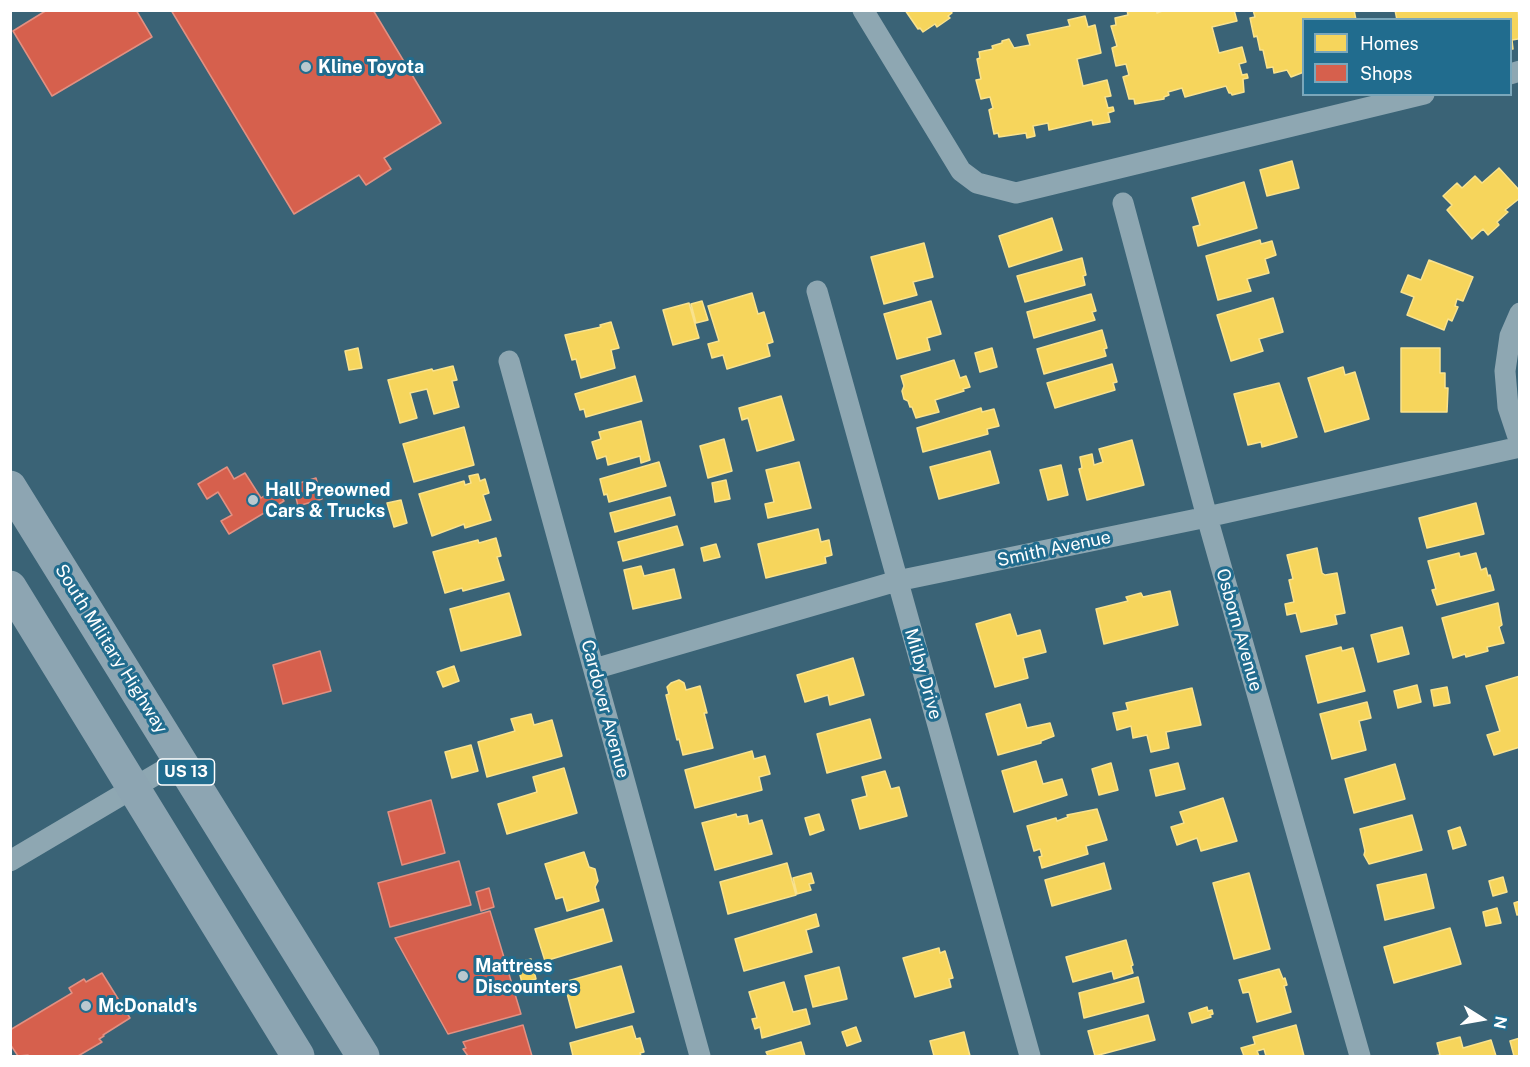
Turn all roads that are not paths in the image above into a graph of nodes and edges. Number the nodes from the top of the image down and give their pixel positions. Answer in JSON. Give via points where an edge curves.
{"nodes":[{"id":1,"x":863,"y":10,"type":"edge"},
{"id":2,"x":1416,"y":96,"type":"edge"},
{"id":3,"x":1123,"y":203,"type":"dead end"},
{"id":4,"x":817,"y":291,"type":"dead end"},
{"id":5,"x":1520,"y":313,"type":"edge"},
{"id":6,"x":509,"y":361,"type":"dead end"},
{"id":7,"x":1520,"y":445,"type":"edge"},
{"id":8,"x":10,"y":486,"type":"edge"},
{"id":9,"x":1207,"y":517,"type":"junction"},
{"id":10,"x":897,"y":581,"type":"junction"},
{"id":11,"x":10,"y":586,"type":"edge"},
{"id":12,"x":594,"y":669,"type":"junction"},
{"id":13,"x":179,"y":761,"type":"junction"},
{"id":14,"x":133,"y":787,"type":"junction"},
{"id":15,"x":10,"y":861,"type":"edge"},
{"id":16,"x":298,"y":1056,"type":"edge"},
{"id":17,"x":363,"y":1056,"type":"edge"},
{"id":18,"x":700,"y":1056,"type":"edge"},
{"id":19,"x":1030,"y":1056,"type":"edge"},
{"id":20,"x":1360,"y":1056,"type":"edge"}],
"edges":[{"from":1,"to":2,"type":"street","via":[[961,171],[977,183],[1016,193]]},
{"from":3,"to":9,"type":"street","name":"Osborn Avenue"},
{"from":4,"to":10,"type":"street","name":"Milby Drive"},
{"from":5,"to":7,"type":"street","via":[[1510,336],[1505,371],[1508,407]]},
{"from":6,"to":12,"type":"street","name":"Cardover Avenue"},
{"from":7,"to":9,"type":"street","name":"Smith Avenue"},
{"from":8,"to":13,"type":"main road","name":"South Military Highway","number":"US 13"},
{"from":9,"to":10,"type":"street","name":"Smith Avenue"},
{"from":9,"to":20,"type":"street","name":"Osborn Avenue"},
{"from":10,"to":12,"type":"street","name":"Smith Avenue"},
{"from":10,"to":19,"type":"street","name":"Milby Drive"},
{"from":11,"to":14,"type":"main road","number":"US 13"},
{"from":12,"to":18,"type":"street","name":"Cardover Avenue"},
{"from":13,"to":14,"type":"street"},
{"from":13,"to":17,"type":"main road","name":"South Military Highway","number":"US 13"},
{"from":14,"to":15,"type":"street"},
{"from":14,"to":16,"type":"main road","number":"US 13"}]}
